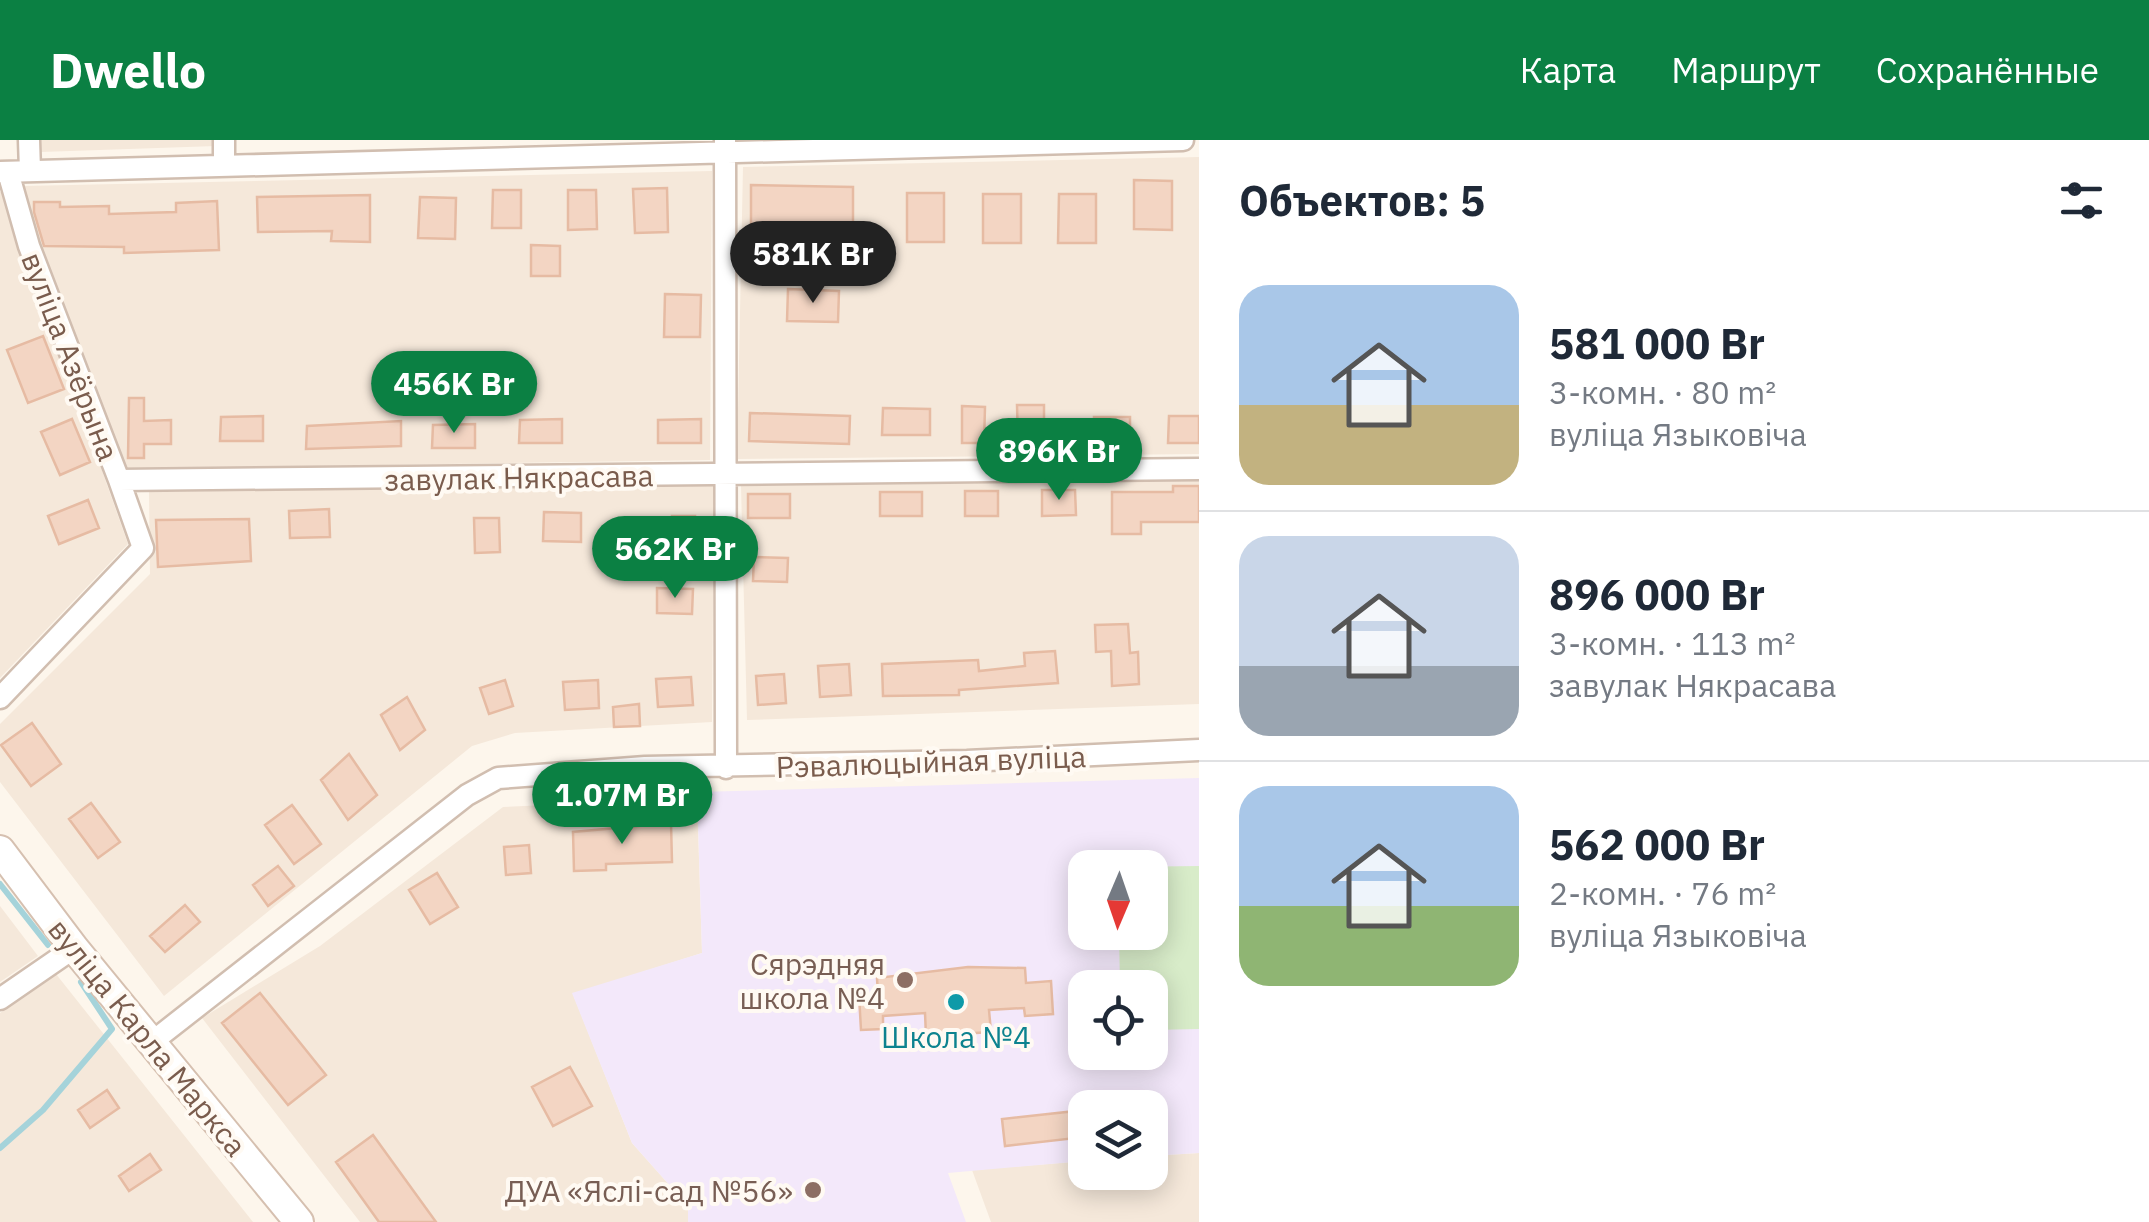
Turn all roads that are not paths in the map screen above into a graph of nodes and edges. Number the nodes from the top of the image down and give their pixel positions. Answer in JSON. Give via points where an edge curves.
{"nodes":[{"id":1,"x":30,"y":140,"type":"edge"},
{"id":2,"x":224,"y":140,"type":"edge"},
{"id":3,"x":1183,"y":140,"type":"edge"},
{"id":4,"x":725,"y":145,"type":"edge"},
{"id":5,"x":224,"y":164,"type":"junction"},
{"id":6,"x":13,"y":172,"type":"edge"},
{"id":7,"x":1199,"y":469,"type":"edge"},
{"id":8,"x":722,"y":474,"type":"junction"},
{"id":9,"x":119,"y":480,"type":"junction"},
{"id":10,"x":0,"y":698,"type":"edge"},
{"id":11,"x":1199,"y":750,"type":"edge"},
{"id":12,"x":726,"y":768,"type":"junction"},
{"id":13,"x":0,"y":850,"type":"edge"},
{"id":14,"x":74,"y":948,"type":"junction"},
{"id":15,"x":0,"y":999,"type":"edge"},
{"id":16,"x":152,"y":1042,"type":"junction"},
{"id":17,"x":298,"y":1222,"type":"edge"}],
"edges":[{"from":1,"to":6,"type":"street","name":"вуліца Азёрына"},
{"from":2,"to":5,"type":"street"},
{"from":3,"to":4,"type":"street"},
{"from":4,"to":5,"type":"street"},
{"from":4,"to":8,"type":"street"},
{"from":5,"to":6,"type":"street"},
{"from":6,"to":9,"type":"street","name":"вуліца Азёрына","via":[[28,246]]},
{"from":7,"to":8,"type":"street","name":"завулак Някрасава"},
{"from":8,"to":9,"type":"street","name":"завулак Някрасава"},
{"from":8,"to":12,"type":"street"},
{"from":9,"to":10,"type":"street","via":[[143,548]]},
{"from":11,"to":12,"type":"street","name":"Рэвалюцыйная вуліца"},
{"from":12,"to":16,"type":"street","name":"Рэвалюцыйная вуліца","via":[[645,766],[498,778],[467,795]]},
{"from":13,"to":14,"type":"main road","name":"вуліца Карла Маркса"},
{"from":14,"to":15,"type":"street"},
{"from":14,"to":16,"type":"main road","name":"вуліца Карла Маркса"},
{"from":16,"to":17,"type":"main road","name":"вуліца Карла Маркса"}]}
